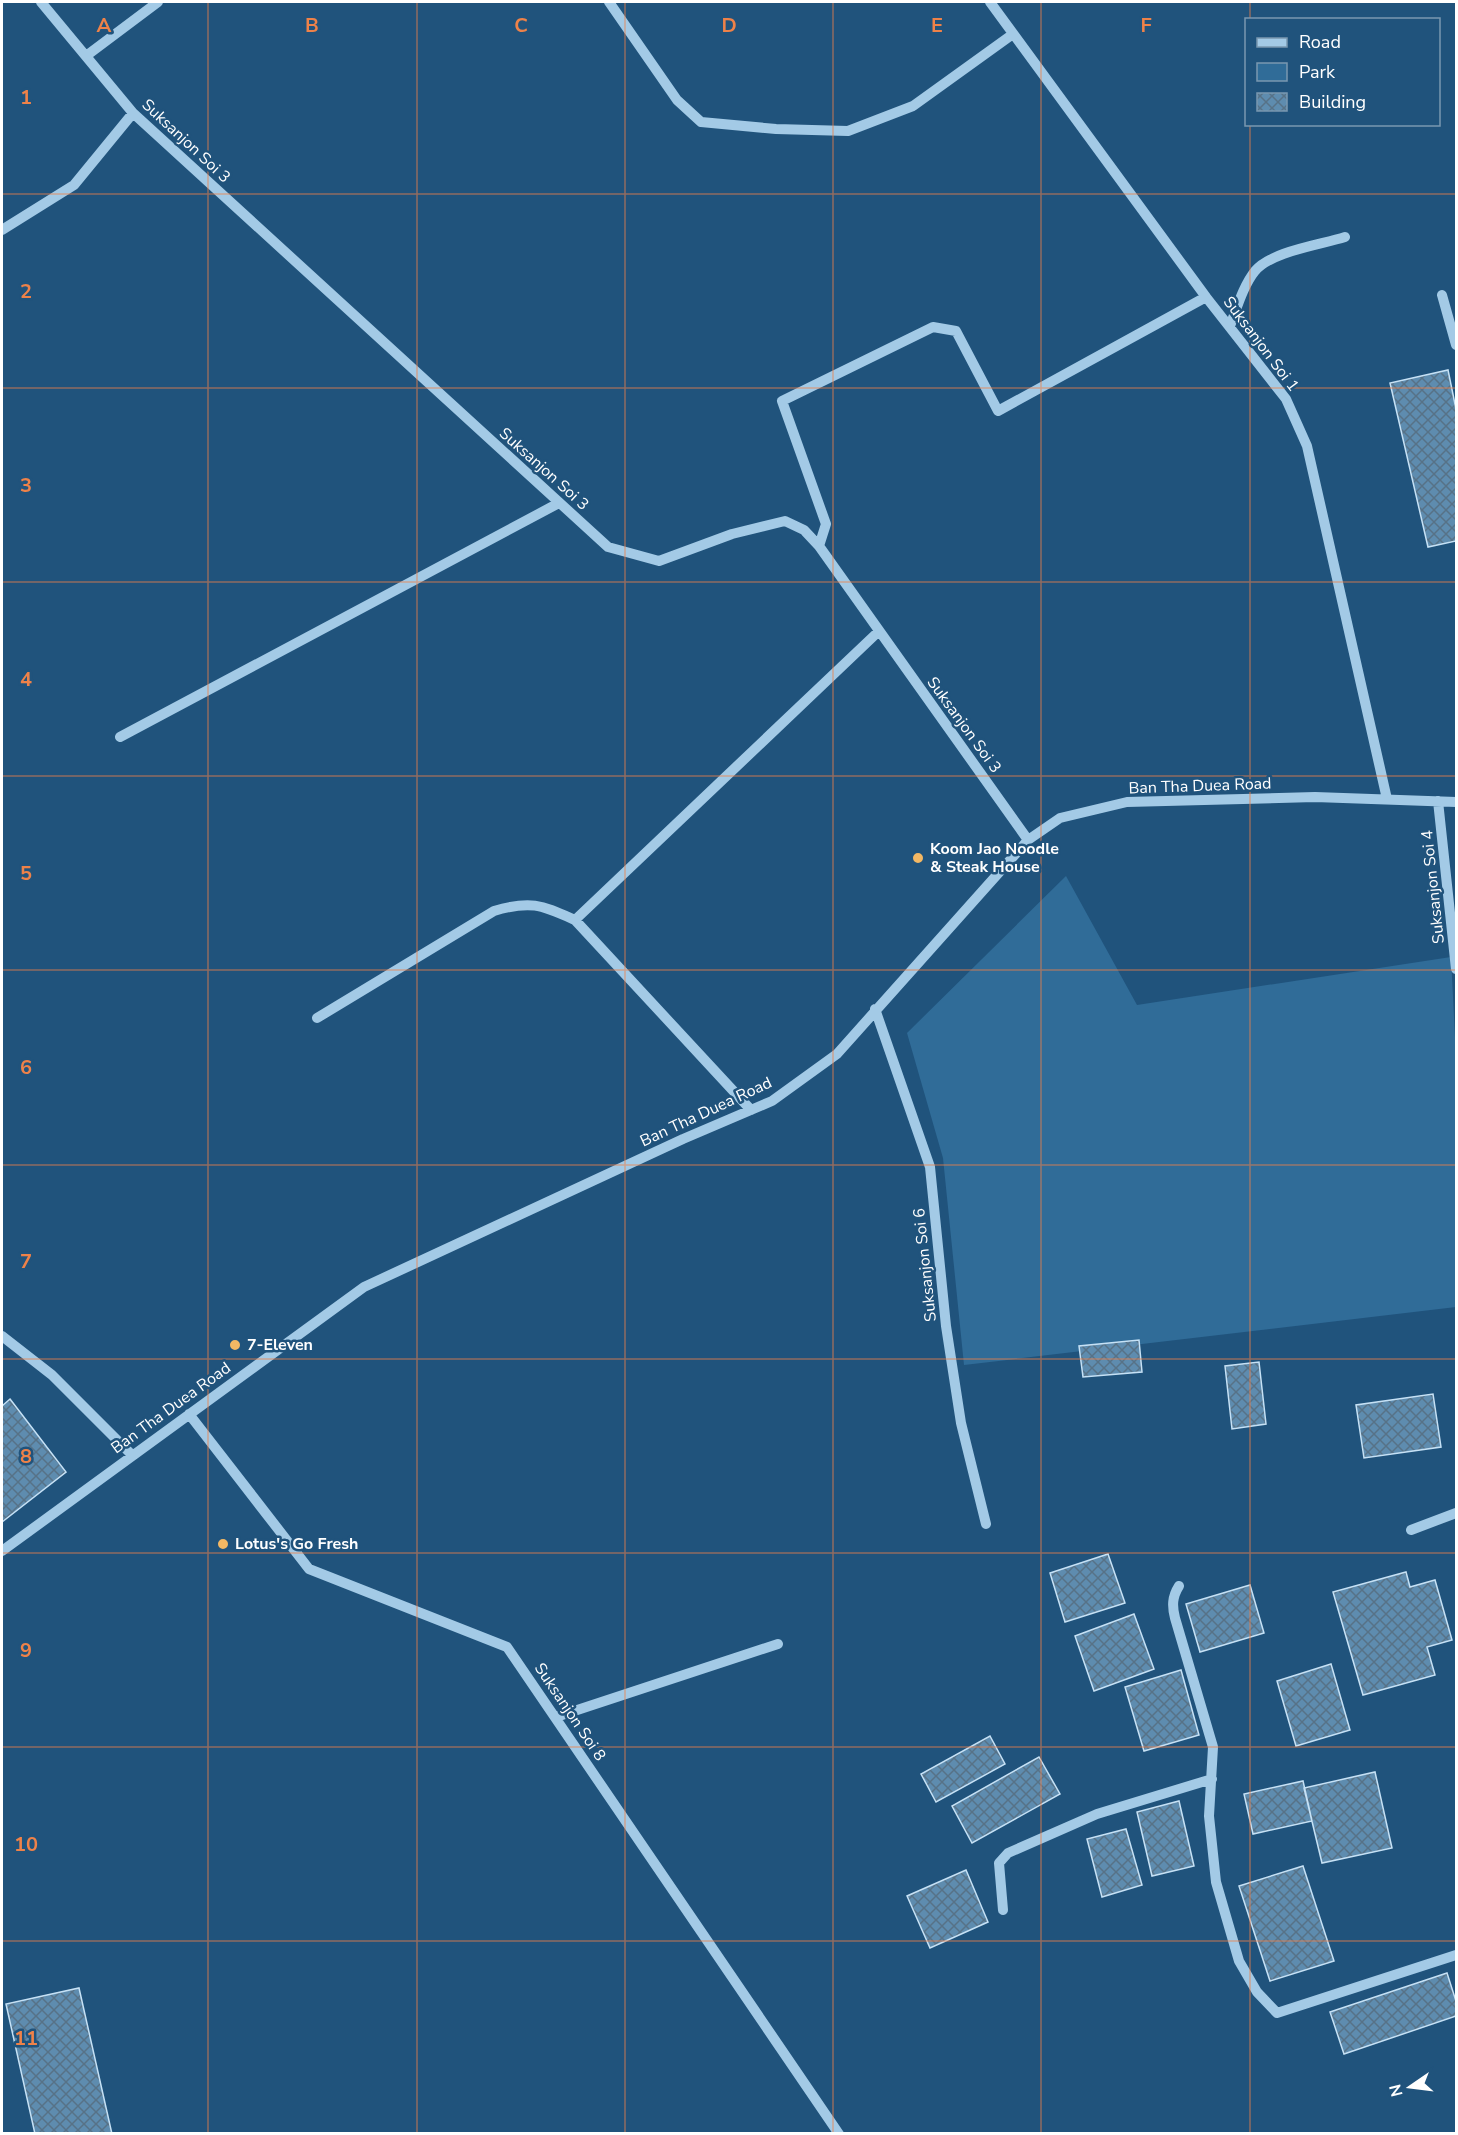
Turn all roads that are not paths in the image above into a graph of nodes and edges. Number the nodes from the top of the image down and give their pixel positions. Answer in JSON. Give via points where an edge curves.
{"nodes":[{"id":1,"x":40,"y":2,"type":"edge"},
{"id":2,"x":158,"y":2,"type":"edge"},
{"id":3,"x":609,"y":2,"type":"edge"},
{"id":4,"x":990,"y":2,"type":"edge"},
{"id":5,"x":1013,"y":34,"type":"junction"},
{"id":6,"x":86,"y":56,"type":"junction"},
{"id":7,"x":133,"y":113,"type":"junction"},
{"id":8,"x":2,"y":230,"type":"edge"},
{"id":9,"x":1345,"y":237,"type":"dead end"},
{"id":10,"x":1442,"y":296,"type":"dead end"},
{"id":11,"x":1206,"y":297,"type":"junction"},
{"id":12,"x":1230,"y":326,"type":"junction"},
{"id":13,"x":1456,"y":345,"type":"edge"},
{"id":14,"x":559,"y":503,"type":"junction"},
{"id":15,"x":819,"y":546,"type":"junction"},
{"id":16,"x":878,"y":632,"type":"junction"},
{"id":17,"x":120,"y":737,"type":"dead end"},
{"id":18,"x":1387,"y":800,"type":"junction"},
{"id":19,"x":1438,"y":801,"type":"junction"},
{"id":20,"x":1456,"y":802,"type":"edge"},
{"id":21,"x":1028,"y":840,"type":"junction"},
{"id":22,"x":575,"y":920,"type":"junction"},
{"id":23,"x":1456,"y":969,"type":"edge"},
{"id":24,"x":875,"y":1010,"type":"junction"},
{"id":25,"x":317,"y":1018,"type":"dead end"},
{"id":26,"x":751,"y":1110,"type":"junction"},
{"id":27,"x":2,"y":1336,"type":"edge"},
{"id":28,"x":189,"y":1414,"type":"junction"},
{"id":29,"x":132,"y":1455,"type":"junction"},
{"id":30,"x":1456,"y":1513,"type":"edge"},
{"id":31,"x":986,"y":1524,"type":"dead end"},
{"id":32,"x":1411,"y":1530,"type":"dead end"},
{"id":33,"x":2,"y":1551,"type":"edge"},
{"id":34,"x":1179,"y":1586,"type":"dead end"},
{"id":35,"x":778,"y":1644,"type":"dead end"},
{"id":36,"x":556,"y":1717,"type":"junction"},
{"id":37,"x":1212,"y":1779,"type":"junction"},
{"id":38,"x":1003,"y":1910,"type":"dead end"},
{"id":39,"x":1456,"y":1955,"type":"edge"},
{"id":40,"x":839,"y":2133,"type":"edge"}],
"edges":[{"from":1,"to":6,"type":"street","name":"Suksanjon Soi 3"},
{"from":2,"to":6,"type":"street"},
{"from":3,"to":5,"type":"street","via":[[677,100],[701,122],[776,129],[848,131],[913,106]]},
{"from":4,"to":5,"type":"street","name":"Suksanjon Soi 1"},
{"from":5,"to":11,"type":"street","name":"Suksanjon Soi 1"},
{"from":6,"to":7,"type":"street","name":"Suksanjon Soi 3"},
{"from":7,"to":8,"type":"street","via":[[74,185]]},
{"from":7,"to":14,"type":"street","name":"Suksanjon Soi 3"},
{"from":9,"to":12,"type":"street","via":[[1269,258],[1255,271]]},
{"from":10,"to":13,"type":"street"},
{"from":11,"to":12,"type":"street","name":"Suksanjon Soi 1"},
{"from":11,"to":15,"type":"street","via":[[998,411],[956,331],[933,327],[782,401],[826,524]]},
{"from":12,"to":18,"type":"street","name":"Suksanjon Soi 1","via":[[1286,399],[1307,446]]},
{"from":14,"to":15,"type":"street","name":"Suksanjon Soi 3","via":[[608,548],[659,561],[732,534],[785,521],[804,531]]},
{"from":14,"to":17,"type":"street"},
{"from":15,"to":16,"type":"street","name":"Suksanjon Soi 3"},
{"from":16,"to":21,"type":"street","name":"Suksanjon Soi 3"},
{"from":16,"to":22,"type":"street"},
{"from":18,"to":19,"type":"street","name":"Ban Tha Duea Road"},
{"from":18,"to":21,"type":"street","name":"Ban Tha Duea Road","via":[[1315,797],[1127,802],[1060,818]]},
{"from":19,"to":20,"type":"street","name":"Ban Tha Duea Road"},
{"from":19,"to":23,"type":"street","name":"Suksanjon Soi 4"},
{"from":21,"to":24,"type":"street","name":"Ban Tha Duea Road"},
{"from":22,"to":25,"type":"street","via":[[537,904],[494,910]]},
{"from":22,"to":26,"type":"street"},
{"from":24,"to":26,"type":"street","name":"Ban Tha Duea Road","via":[[837,1054],[772,1101]]},
{"from":24,"to":31,"type":"street","name":"Suksanjon Soi 6","via":[[930,1167],[946,1326],[961,1423]]},
{"from":26,"to":28,"type":"street","name":"Ban Tha Duea Road","via":[[364,1287]]},
{"from":27,"to":29,"type":"street","via":[[52,1375]]},
{"from":28,"to":29,"type":"street","name":"Ban Tha Duea Road"},
{"from":28,"to":36,"type":"street","name":"Suksanjon Soi 8","via":[[309,1569],[507,1647]]},
{"from":29,"to":33,"type":"street","name":"Ban Tha Duea Road"},
{"from":30,"to":32,"type":"street"},
{"from":34,"to":37,"type":"street","via":[[1172,1606],[1214,1747]]},
{"from":35,"to":36,"type":"street"},
{"from":36,"to":40,"type":"street","name":"Suksanjon Soi 8"},
{"from":37,"to":38,"type":"street","via":[[1097,1814],[1008,1853],[999,1863]]},
{"from":37,"to":39,"type":"street","via":[[1209,1816],[1216,1882],[1239,1961],[1257,1992],[1277,2013]]}]}
